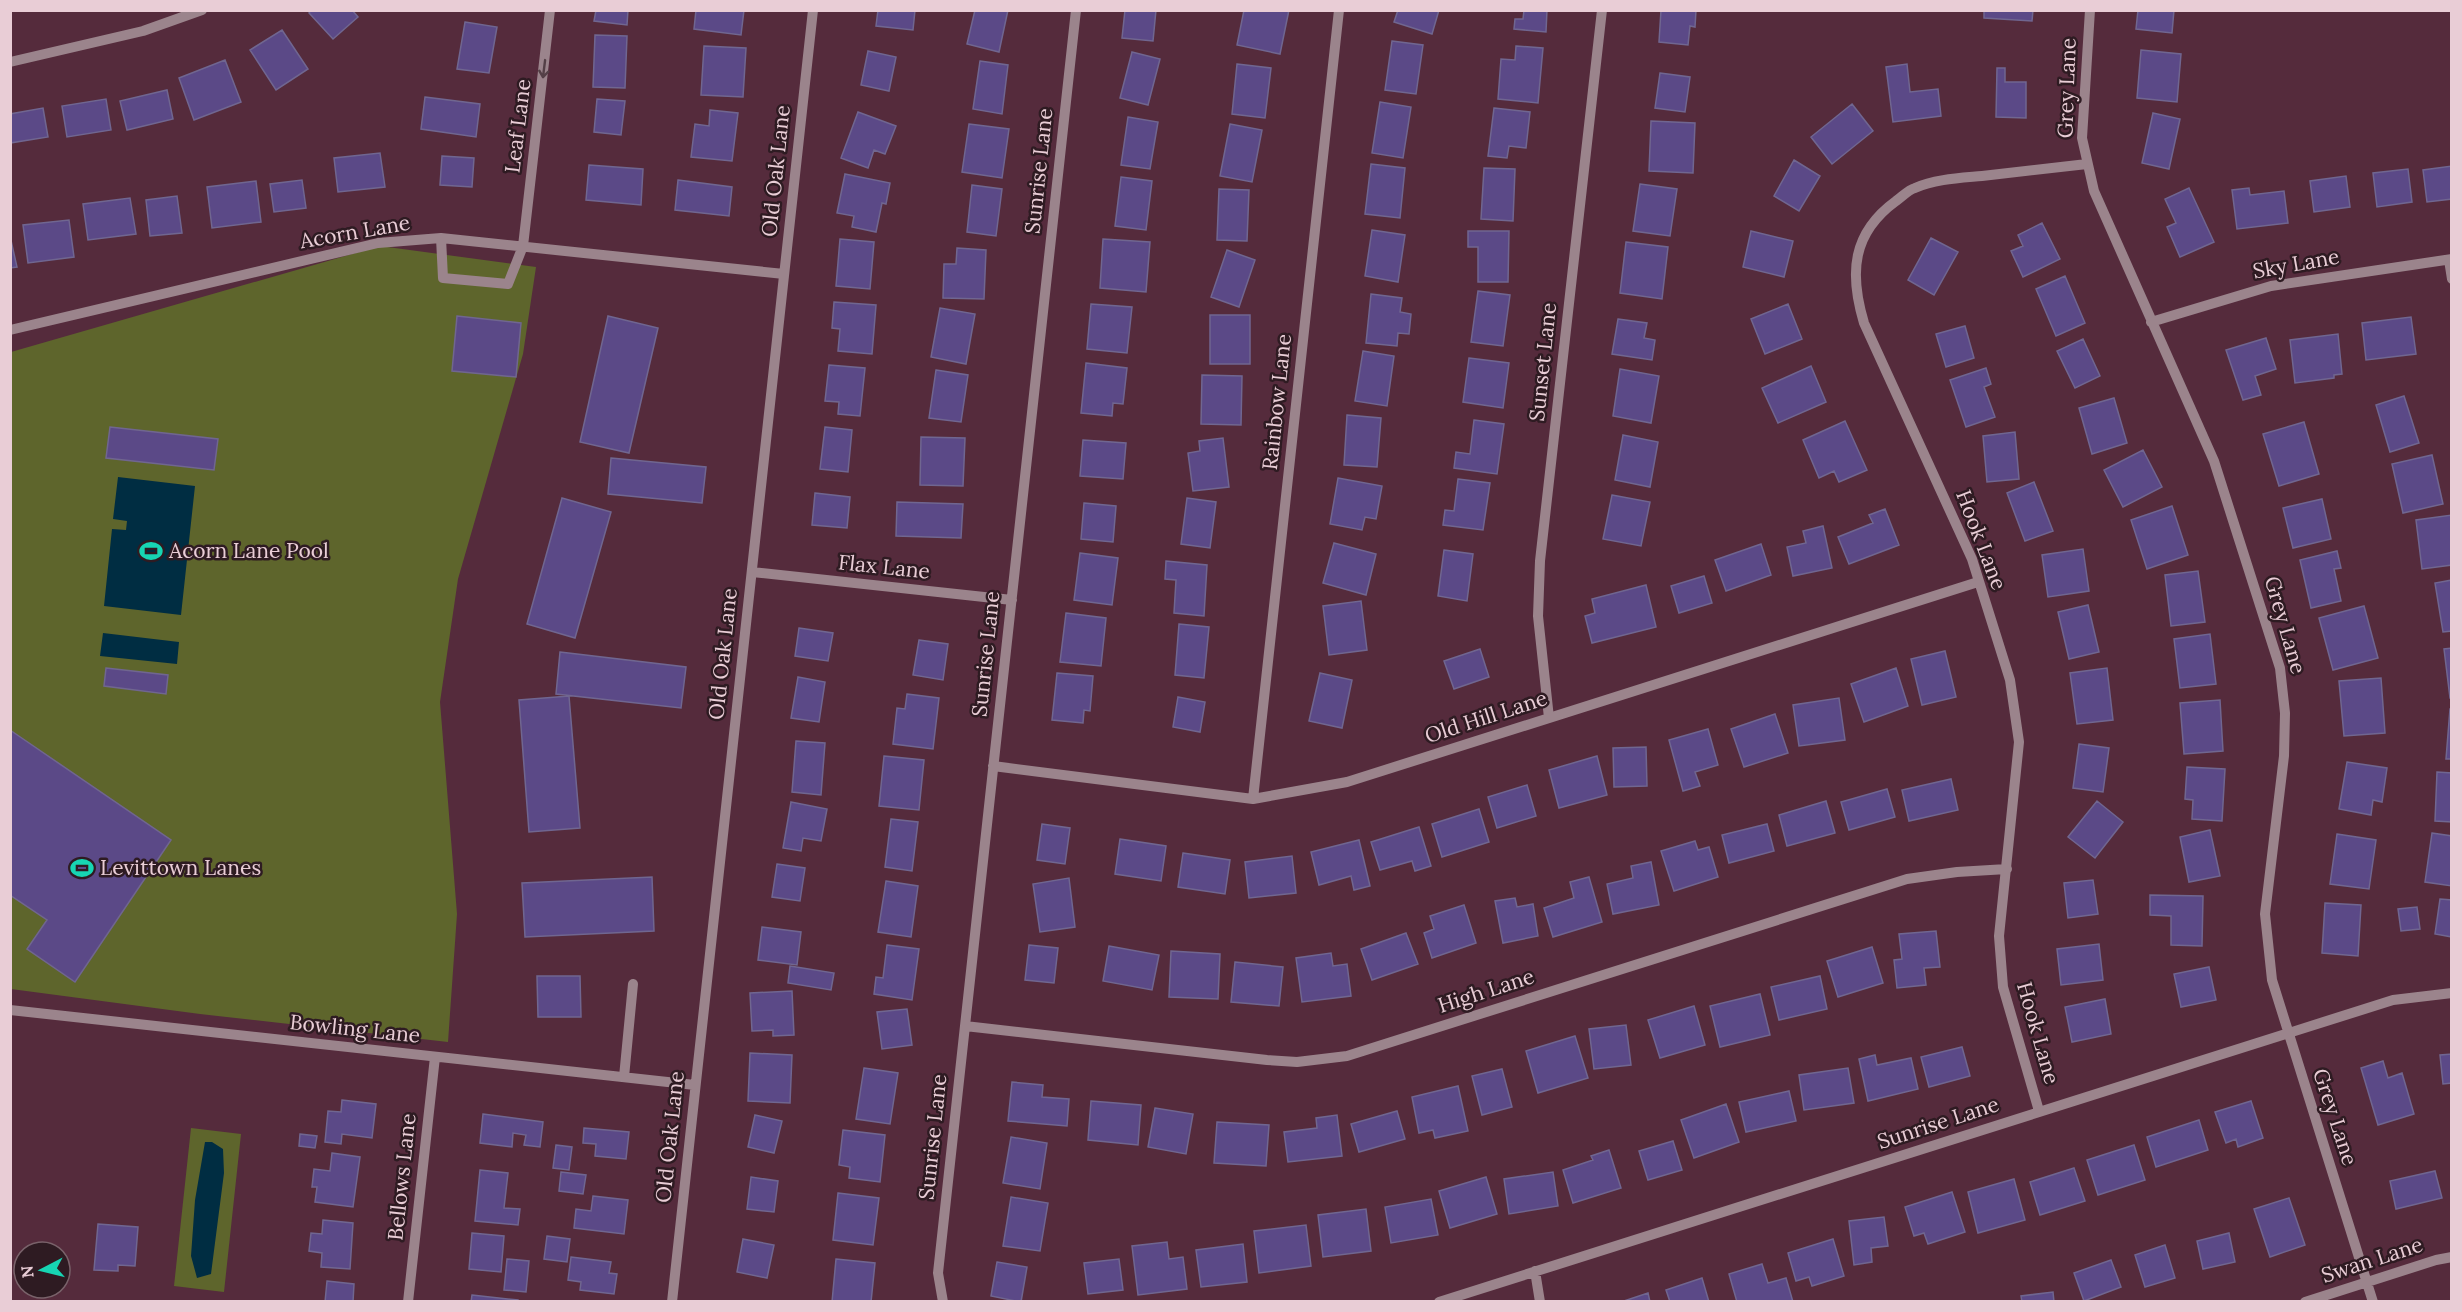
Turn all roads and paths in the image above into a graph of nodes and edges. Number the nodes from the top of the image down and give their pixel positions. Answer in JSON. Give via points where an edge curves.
{"nodes":[{"id":1,"x":202,"y":10,"type":"edge"},
{"id":2,"x":550,"y":10,"type":"edge"},
{"id":3,"x":813,"y":10,"type":"edge"},
{"id":4,"x":1076,"y":10,"type":"edge"},
{"id":5,"x":1339,"y":10,"type":"edge"},
{"id":6,"x":1602,"y":10,"type":"edge"},
{"id":7,"x":2090,"y":10,"type":"edge"},
{"id":8,"x":10,"y":62,"type":"edge"},
{"id":9,"x":2087,"y":164,"type":"junction"},
{"id":10,"x":441,"y":238,"type":"junction"},
{"id":11,"x":524,"y":246,"type":"junction"},
{"id":12,"x":2450,"y":260,"type":"edge"},
{"id":13,"x":784,"y":274,"type":"junction"},
{"id":14,"x":2451,"y":279,"type":"edge"},
{"id":15,"x":2151,"y":322,"type":"junction"},
{"id":16,"x":10,"y":330,"type":"edge"},
{"id":17,"x":752,"y":572,"type":"junction"},
{"id":18,"x":1978,"y":582,"type":"junction"},
{"id":19,"x":1012,"y":600,"type":"junction"},
{"id":20,"x":1549,"y":718,"type":"junction"},
{"id":21,"x":993,"y":766,"type":"junction"},
{"id":22,"x":1253,"y":799,"type":"junction"},
{"id":23,"x":2007,"y":869,"type":"junction"},
{"id":24,"x":633,"y":984,"type":"dead end"},
{"id":25,"x":2451,"y":993,"type":"edge"},
{"id":26,"x":10,"y":1010,"type":"edge"},
{"id":27,"x":965,"y":1026,"type":"junction"},
{"id":28,"x":2288,"y":1034,"type":"junction"},
{"id":29,"x":435,"y":1057,"type":"junction"},
{"id":30,"x":624,"y":1077,"type":"junction"},
{"id":31,"x":695,"y":1085,"type":"junction"},
{"id":32,"x":2039,"y":1111,"type":"junction"},
{"id":33,"x":2451,"y":1257,"type":"edge"},
{"id":34,"x":1535,"y":1271,"type":"junction"},
{"id":35,"x":2368,"y":1282,"type":"junction"},
{"id":36,"x":408,"y":1302,"type":"edge"},
{"id":37,"x":672,"y":1302,"type":"edge"},
{"id":38,"x":943,"y":1302,"type":"edge"},
{"id":39,"x":1439,"y":1302,"type":"edge"},
{"id":40,"x":1540,"y":1302,"type":"edge"},
{"id":41,"x":2305,"y":1302,"type":"edge"},
{"id":42,"x":2373,"y":1302,"type":"edge"}],
"edges":[{"from":1,"to":8,"type":"street","via":[[143,31]]},
{"from":2,"to":11,"type":"street","name":"Leaf Lane","one_way":true},
{"from":3,"to":13,"type":"street","name":"Old Oak Lane"},
{"from":4,"to":19,"type":"street","name":"Sunrise Lane"},
{"from":5,"to":22,"type":"street","name":"Rainbow Lane"},
{"from":6,"to":20,"type":"street","name":"Sunset Lane","via":[[1540,561],[1538,616]]},
{"from":7,"to":9,"type":"street","name":"Grey Lane","via":[[2082,138]]},
{"from":9,"to":15,"type":"street","name":"Grey Lane","via":[[2094,191]]},
{"from":9,"to":18,"type":"street","name":"Hook Lane","via":[[1952,179],[1915,188],[1880,213],[1856,256],[1854,269],[1864,323],[1951,511]]},
{"from":10,"to":11,"type":"street","name":"Acorn Lane"},
{"from":10,"to":11,"type":"street","name":"Leaf Lane","via":[[443,278],[508,284]]},
{"from":10,"to":16,"type":"street","name":"Acorn Lane","via":[[378,243]]},
{"from":11,"to":13,"type":"street","name":"Acorn Lane"},
{"from":12,"to":14,"type":"street"},
{"from":12,"to":15,"type":"street","name":"Sky Lane","via":[[2271,286]]},
{"from":13,"to":17,"type":"street","name":"Old Oak Lane"},
{"from":15,"to":28,"type":"street","name":"Grey Lane","via":[[2214,461],[2280,668],[2284,756],[2265,914],[2272,980]]},
{"from":17,"to":19,"type":"street","name":"Flax Lane"},
{"from":17,"to":31,"type":"street","name":"Old Oak Lane"},
{"from":18,"to":20,"type":"street","name":"Old Hill Lane"},
{"from":18,"to":23,"type":"street","name":"Hook Lane","via":[[2010,680],[2019,742]]},
{"from":19,"to":21,"type":"street","name":"Sunrise Lane"},
{"from":20,"to":22,"type":"street","name":"Old Hill Lane","via":[[1347,782]]},
{"from":21,"to":22,"type":"street","name":"Old Hill Lane"},
{"from":21,"to":27,"type":"street","name":"Sunrise Lane"},
{"from":23,"to":27,"type":"street","name":"High Lane","via":[[1907,879],[1347,1056],[1297,1062],[1268,1060]]},
{"from":23,"to":32,"type":"street","name":"Hook Lane","via":[[1999,936],[2003,987]]},
{"from":24,"to":30,"type":"street"},
{"from":25,"to":28,"type":"street","name":"Sunrise Lane","via":[[2392,1000]]},
{"from":26,"to":29,"type":"street","name":"Bowling Lane"},
{"from":27,"to":38,"type":"street","name":"Sunrise Lane","via":[[938,1273]]},
{"from":28,"to":32,"type":"street","name":"Sunrise Lane"},
{"from":28,"to":35,"type":"street","name":"Grey Lane"},
{"from":29,"to":30,"type":"street","name":"Bowling Lane"},
{"from":29,"to":36,"type":"street","name":"Bellows Lane"},
{"from":30,"to":31,"type":"street","name":"Bowling Lane"},
{"from":31,"to":37,"type":"street","name":"Old Oak Lane"},
{"from":32,"to":34,"type":"street","name":"Sunrise Lane"},
{"from":33,"to":35,"type":"street","name":"Swan Lane"},
{"from":34,"to":39,"type":"street","name":"Sunrise Lane"},
{"from":34,"to":40,"type":"street"},
{"from":35,"to":41,"type":"street","name":"Swan Lane"},
{"from":35,"to":42,"type":"street","name":"Grey Lane"}]}
